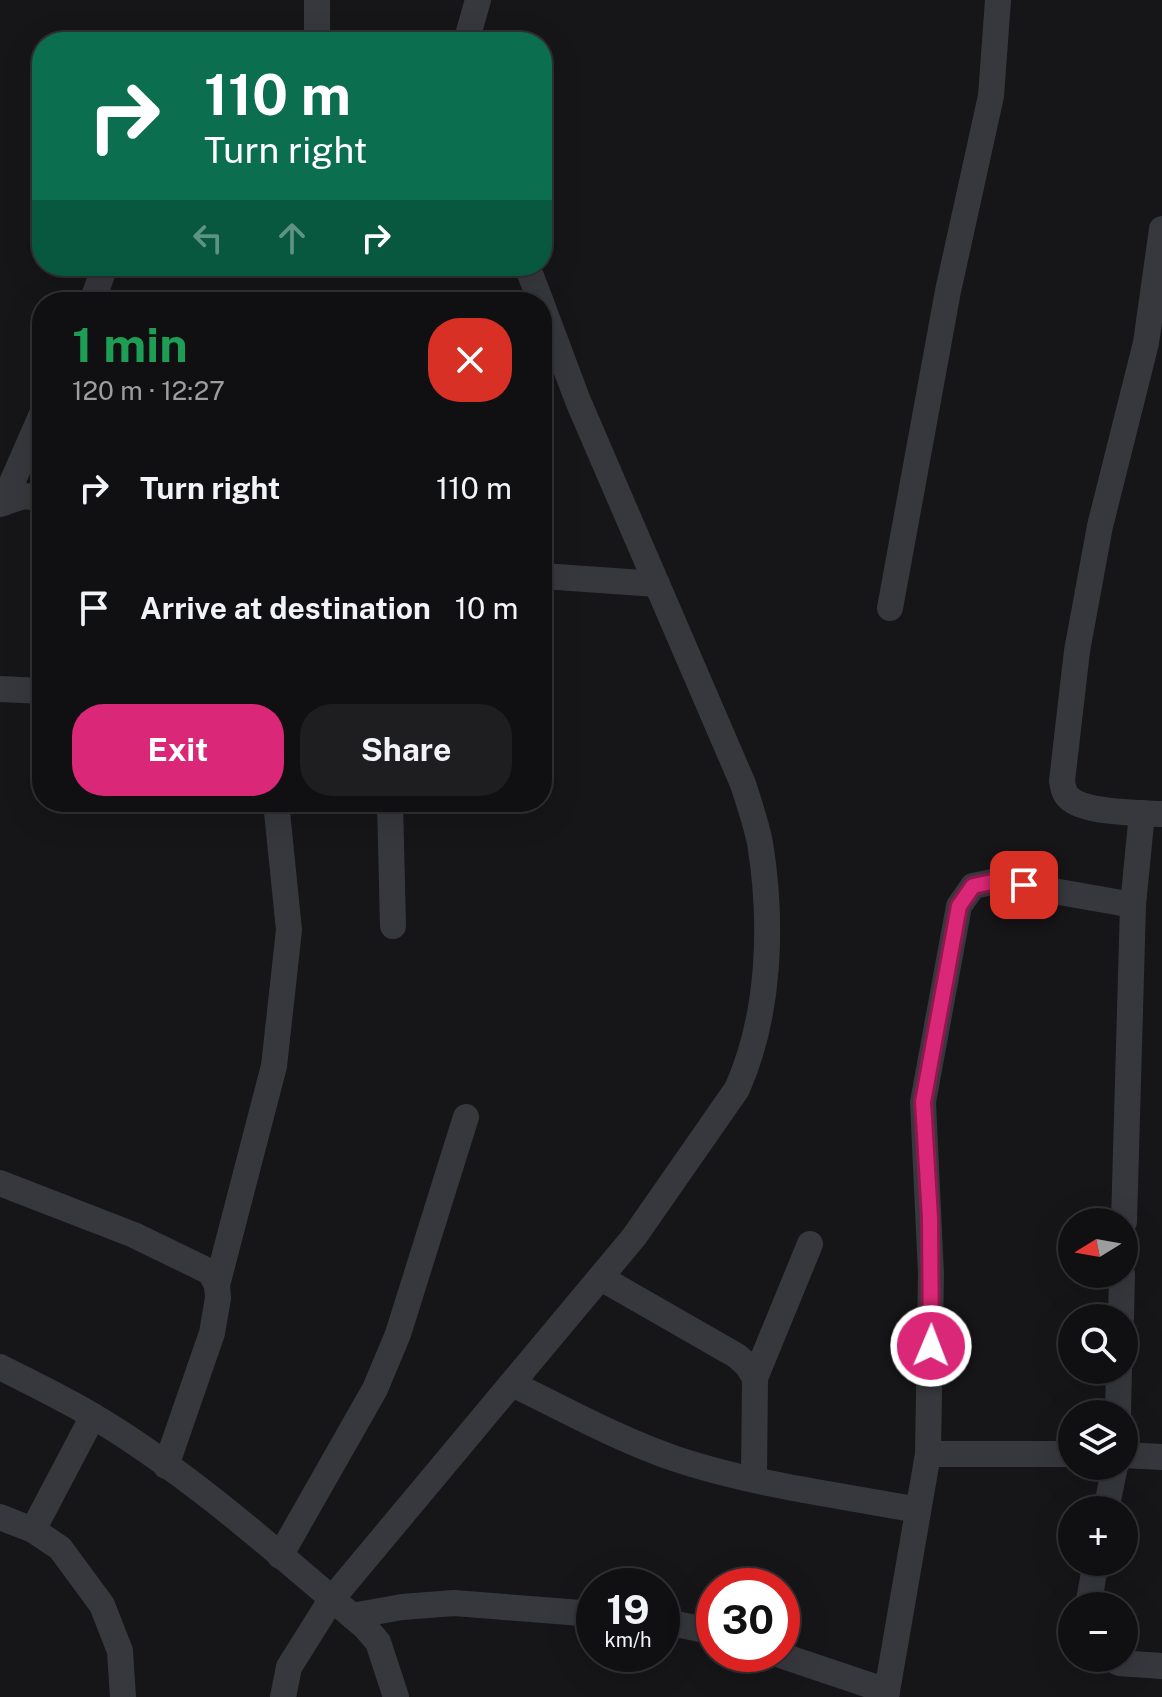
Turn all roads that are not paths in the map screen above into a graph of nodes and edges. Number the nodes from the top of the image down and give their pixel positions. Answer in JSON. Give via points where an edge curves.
{"nodes":[{"id":1,"x":317,"y":0,"type":"edge"},
{"id":2,"x":478,"y":0,"type":"edge"},
{"id":3,"x":998,"y":0,"type":"edge"},
{"id":4,"x":317,"y":32,"type":"edge"},
{"id":5,"x":469,"y":32,"type":"edge"},
{"id":6,"x":1162,"y":229,"type":"edge"},
{"id":7,"x":552,"y":333,"type":"edge"},
{"id":8,"x":32,"y":436,"type":"edge"},
{"id":9,"x":32,"y":497,"type":"edge"},
{"id":10,"x":1,"y":503,"type":"edge"},
{"id":11,"x":552,"y":577,"type":"edge"},
{"id":12,"x":657,"y":584,"type":"junction"},
{"id":13,"x":890,"y":608,"type":"dead end"},
{"id":14,"x":0,"y":689,"type":"edge"},
{"id":15,"x":32,"y":691,"type":"edge"},
{"id":16,"x":277,"y":812,"type":"edge"},
{"id":17,"x":390,"y":812,"type":"edge"},
{"id":18,"x":1152,"y":814,"type":"edge"},
{"id":19,"x":1133,"y":905,"type":"junction"},
{"id":20,"x":393,"y":926,"type":"dead end"},
{"id":21,"x":466,"y":1117,"type":"dead end"},
{"id":22,"x":0,"y":1183,"type":"edge"},
{"id":23,"x":1124,"y":1208,"type":"edge"},
{"id":24,"x":810,"y":1244,"type":"dead end"},
{"id":25,"x":601,"y":1278,"type":"junction"},
{"id":26,"x":217,"y":1285,"type":"junction"},
{"id":27,"x":0,"y":1367,"type":"edge"},
{"id":28,"x":755,"y":1378,"type":"junction"},
{"id":29,"x":512,"y":1384,"type":"junction"},
{"id":30,"x":93,"y":1416,"type":"junction"},
{"id":31,"x":928,"y":1454,"type":"junction"},
{"id":32,"x":1058,"y":1454,"type":"edge"},
{"id":33,"x":1138,"y":1456,"type":"edge"},
{"id":34,"x":1162,"y":1457,"type":"edge"},
{"id":35,"x":166,"y":1466,"type":"junction"},
{"id":36,"x":754,"y":1478,"type":"junction"},
{"id":37,"x":918,"y":1510,"type":"junction"},
{"id":38,"x":0,"y":1517,"type":"edge"},
{"id":39,"x":33,"y":1530,"type":"junction"},
{"id":40,"x":280,"y":1556,"type":"junction"},
{"id":41,"x":341,"y":1608,"type":"junction"},
{"id":42,"x":576,"y":1613,"type":"edge"},
{"id":43,"x":800,"y":1662,"type":"edge"},
{"id":44,"x":1138,"y":1664,"type":"edge"},
{"id":45,"x":1162,"y":1666,"type":"edge"},
{"id":46,"x":886,"y":1694,"type":"edge"},
{"id":47,"x":123,"y":1697,"type":"edge"},
{"id":48,"x":283,"y":1697,"type":"edge"},
{"id":49,"x":396,"y":1697,"type":"edge"}],
"edges":[{"from":1,"to":4,"type":"street"},
{"from":2,"to":5,"type":"street"},
{"from":3,"to":13,"type":"street","via":[[991,96],[948,291]]},
{"from":6,"to":18,"type":"street","via":[[1146,343],[1100,526],[1077,651],[1062,781],[1070,800],[1084,806]]},
{"from":7,"to":12,"type":"street"},
{"from":8,"to":10,"type":"street"},
{"from":9,"to":10,"type":"street"},
{"from":11,"to":12,"type":"street"},
{"from":12,"to":25,"type":"street","via":[[743,784],[760,841],[765,963],[758,1028],[737,1089]]},
{"from":14,"to":15,"type":"street"},
{"from":16,"to":26,"type":"street","via":[[289,930],[274,1066]]},
{"from":17,"to":20,"type":"street"},
{"from":18,"to":19,"type":"street"},
{"from":19,"to":23,"type":"street"},
{"from":19,"to":31,"type":"street","via":[[997,881],[973,886],[959,906],[923,1102],[931,1260]]},
{"from":21,"to":40,"type":"street","via":[[398,1334],[375,1389]]},
{"from":22,"to":26,"type":"street","via":[[134,1235],[210,1272]]},
{"from":24,"to":28,"type":"street"},
{"from":25,"to":28,"type":"street","via":[[737,1356]]},
{"from":25,"to":29,"type":"street"},
{"from":26,"to":35,"type":"street","via":[[212,1333]]},
{"from":27,"to":30,"type":"street"},
{"from":28,"to":36,"type":"street"},
{"from":29,"to":36,"type":"street","via":[[646,1448]]},
{"from":29,"to":41,"type":"street"},
{"from":30,"to":35,"type":"street"},
{"from":30,"to":39,"type":"street"},
{"from":31,"to":32,"type":"street"},
{"from":31,"to":37,"type":"street"},
{"from":33,"to":34,"type":"street"},
{"from":35,"to":40,"type":"street"},
{"from":36,"to":37,"type":"street"},
{"from":37,"to":46,"type":"street"},
{"from":38,"to":39,"type":"street"},
{"from":39,"to":47,"type":"street","via":[[60,1548],[102,1605],[120,1651]]},
{"from":40,"to":41,"type":"street"},
{"from":41,"to":42,"type":"street","via":[[454,1603]]},
{"from":41,"to":48,"type":"street","via":[[289,1667]]},
{"from":41,"to":49,"type":"street","via":[[378,1642]]},
{"from":43,"to":46,"type":"street"},
{"from":44,"to":45,"type":"street"}]}
